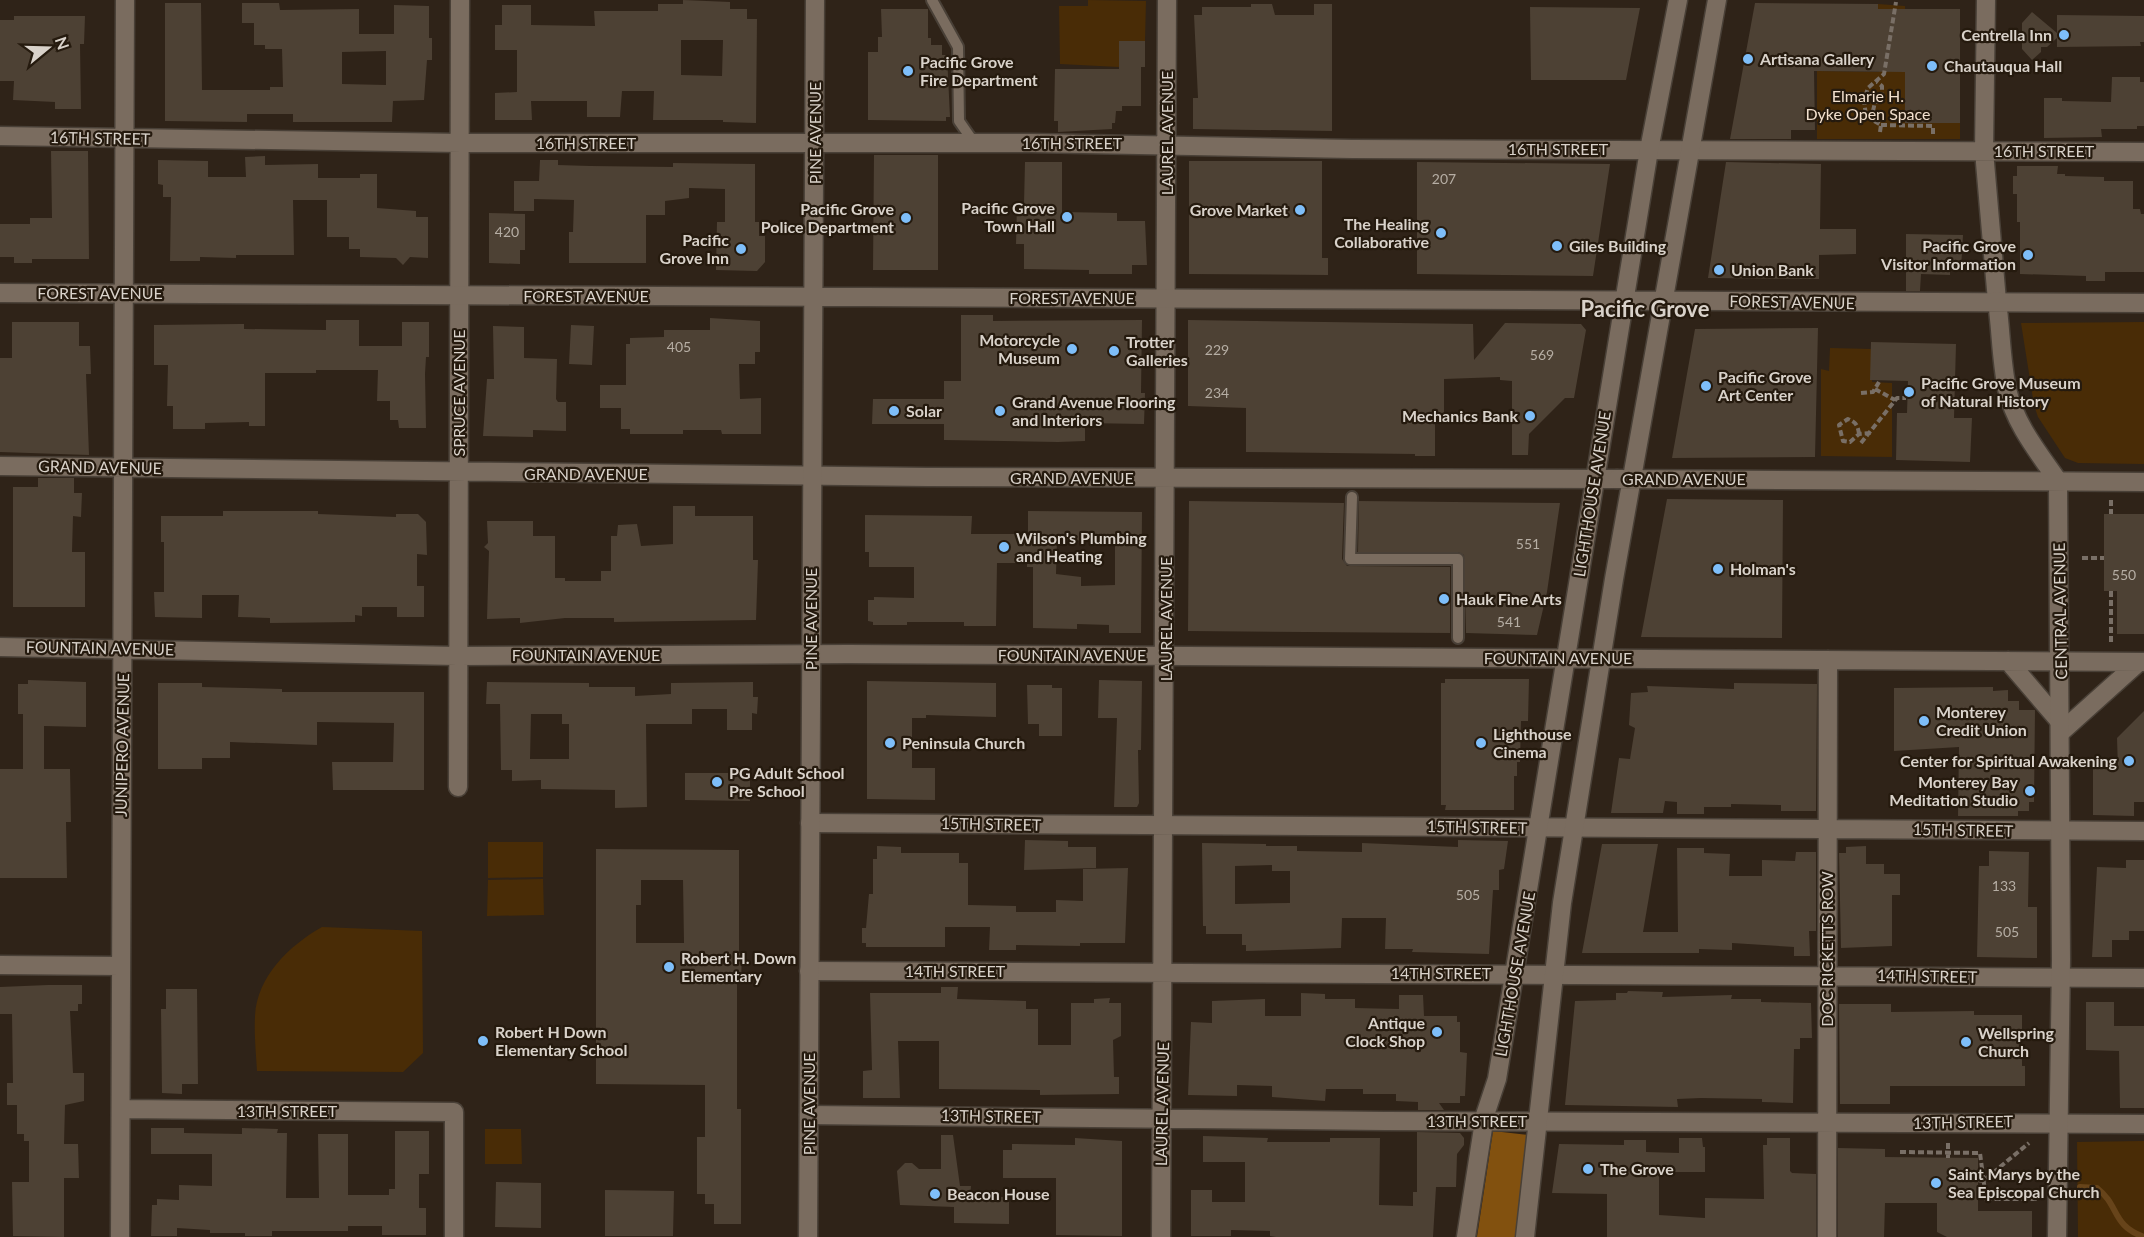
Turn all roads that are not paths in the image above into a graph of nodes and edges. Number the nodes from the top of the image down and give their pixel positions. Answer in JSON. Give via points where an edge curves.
{"nodes":[{"id":1,"x":125,"y":0,"type":"edge"},
{"id":2,"x":460,"y":0,"type":"edge"},
{"id":3,"x":815,"y":0,"type":"edge"},
{"id":4,"x":932,"y":0,"type":"edge"},
{"id":5,"x":1167,"y":0,"type":"edge"},
{"id":6,"x":1678,"y":0,"type":"edge"},
{"id":7,"x":1717,"y":0,"type":"edge"},
{"id":8,"x":1986,"y":0,"type":"edge"},
{"id":9,"x":0,"y":136,"type":"edge"},
{"id":10,"x":126,"y":139,"type":"junction"},
{"id":11,"x":461,"y":143,"type":"junction"},
{"id":12,"x":815,"y":143,"type":"junction"},
{"id":13,"x":975,"y":144,"type":"junction"},
{"id":14,"x":1167,"y":147,"type":"junction"},
{"id":15,"x":1649,"y":150,"type":"junction"},
{"id":16,"x":1690,"y":150,"type":"junction"},
{"id":17,"x":1984,"y":151,"type":"junction"},
{"id":18,"x":2144,"y":152,"type":"edge"},
{"id":19,"x":0,"y":292,"type":"edge"},
{"id":20,"x":124,"y":293,"type":"junction"},
{"id":21,"x":459,"y":295,"type":"junction"},
{"id":22,"x":813,"y":296,"type":"junction"},
{"id":23,"x":1166,"y":298,"type":"junction"},
{"id":24,"x":1625,"y":300,"type":"junction"},
{"id":25,"x":1663,"y":300,"type":"junction"},
{"id":26,"x":1997,"y":301,"type":"junction"},
{"id":27,"x":2144,"y":303,"type":"edge"},
{"id":28,"x":0,"y":466,"type":"edge"},
{"id":29,"x":124,"y":467,"type":"junction"},
{"id":30,"x":458,"y":473,"type":"junction"},
{"id":31,"x":811,"y":476,"type":"junction"},
{"id":32,"x":1166,"y":478,"type":"junction"},
{"id":33,"x":1594,"y":479,"type":"junction"},
{"id":34,"x":1624,"y":479,"type":"junction"},
{"id":35,"x":2058,"y":481,"type":"junction"},
{"id":36,"x":2144,"y":482,"type":"edge"},
{"id":37,"x":1352,"y":497,"type":"dead end"},
{"id":38,"x":1458,"y":638,"type":"dead end"},
{"id":39,"x":0,"y":647,"type":"edge"},
{"id":40,"x":123,"y":648,"type":"junction"},
{"id":41,"x":811,"y":654,"type":"junction"},
{"id":42,"x":457,"y":656,"type":"junction"},
{"id":43,"x":1166,"y":656,"type":"junction"},
{"id":44,"x":1565,"y":658,"type":"junction"},
{"id":45,"x":1602,"y":658,"type":"junction"},
{"id":46,"x":1828,"y":660,"type":"junction"},
{"id":47,"x":2008,"y":661,"type":"junction"},
{"id":48,"x":2061,"y":662,"type":"junction"},
{"id":49,"x":2141,"y":662,"type":"edge"},
{"id":50,"x":2061,"y":727,"type":"junction"},
{"id":51,"x":458,"y":787,"type":"dead end"},
{"id":52,"x":810,"y":823,"type":"junction"},
{"id":53,"x":1163,"y":827,"type":"junction"},
{"id":54,"x":1540,"y":828,"type":"junction"},
{"id":55,"x":1576,"y":828,"type":"junction"},
{"id":56,"x":1827,"y":828,"type":"junction"},
{"id":57,"x":2060,"y":830,"type":"junction"},
{"id":58,"x":2144,"y":831,"type":"edge"},
{"id":59,"x":0,"y":965,"type":"edge"},
{"id":60,"x":120,"y":966,"type":"junction"},
{"id":61,"x":809,"y":971,"type":"junction"},
{"id":62,"x":1163,"y":972,"type":"junction"},
{"id":63,"x":1514,"y":973,"type":"junction"},
{"id":64,"x":1553,"y":974,"type":"junction"},
{"id":65,"x":1827,"y":976,"type":"junction"},
{"id":66,"x":2061,"y":977,"type":"junction"},
{"id":67,"x":2144,"y":978,"type":"edge"},
{"id":68,"x":121,"y":1109,"type":"junction"},
{"id":69,"x":809,"y":1115,"type":"junction"},
{"id":70,"x":1161,"y":1118,"type":"junction"},
{"id":71,"x":1484,"y":1121,"type":"junction"},
{"id":72,"x":1538,"y":1121,"type":"junction"},
{"id":73,"x":1827,"y":1122,"type":"junction"},
{"id":74,"x":2058,"y":1122,"type":"junction"},
{"id":75,"x":2144,"y":1124,"type":"edge"},
{"id":76,"x":120,"y":1237,"type":"edge"},
{"id":77,"x":454,"y":1237,"type":"edge"},
{"id":78,"x":808,"y":1237,"type":"edge"},
{"id":79,"x":1161,"y":1237,"type":"edge"},
{"id":80,"x":1466,"y":1237,"type":"edge"},
{"id":81,"x":1525,"y":1237,"type":"edge"},
{"id":82,"x":1827,"y":1237,"type":"edge"},
{"id":83,"x":2057,"y":1237,"type":"edge"}],
"edges":[{"from":1,"to":10,"type":"street","name":"JUNIPERO AVENUE"},
{"from":2,"to":11,"type":"street","name":"SPRUCE AVENUE"},
{"from":3,"to":12,"type":"street","name":"PINE AVENUE"},
{"from":4,"to":13,"type":"lane","via":[[958,47],[959,122]]},
{"from":5,"to":14,"type":"street","name":"LAUREL AVENUE"},
{"from":6,"to":15,"type":"street","name":"LIGHTHOUSE AVENUE"},
{"from":7,"to":16,"type":"street","name":"LIGHTHOUSE AVENUE"},
{"from":8,"to":17,"type":"street"},
{"from":9,"to":10,"type":"street","name":"16TH STREET"},
{"from":10,"to":11,"type":"street","name":"16TH STREET"},
{"from":10,"to":20,"type":"street","name":"JUNIPERO AVENUE"},
{"from":11,"to":12,"type":"street","name":"16TH STREET"},
{"from":11,"to":21,"type":"street","name":"SPRUCE AVENUE"},
{"from":12,"to":13,"type":"street","name":"16TH STREET"},
{"from":12,"to":22,"type":"street","name":"PINE AVENUE"},
{"from":13,"to":14,"type":"street","name":"16TH STREET","via":[[1146,143]]},
{"from":14,"to":15,"type":"street","name":"16TH STREET"},
{"from":14,"to":23,"type":"street","name":"LAUREL AVENUE"},
{"from":15,"to":16,"type":"street","name":"16TH STREET"},
{"from":15,"to":24,"type":"street","name":"LIGHTHOUSE AVENUE"},
{"from":16,"to":17,"type":"street","name":"16TH STREET"},
{"from":16,"to":25,"type":"street","name":"LIGHTHOUSE AVENUE"},
{"from":17,"to":18,"type":"street","name":"16TH STREET"},
{"from":17,"to":26,"type":"street"},
{"from":19,"to":20,"type":"street","name":"FOREST AVENUE"},
{"from":20,"to":21,"type":"street","name":"FOREST AVENUE"},
{"from":20,"to":29,"type":"street","name":"JUNIPERO AVENUE"},
{"from":21,"to":22,"type":"street","name":"FOREST AVENUE"},
{"from":21,"to":30,"type":"street","name":"SPRUCE AVENUE"},
{"from":22,"to":23,"type":"street","name":"FOREST AVENUE"},
{"from":22,"to":31,"type":"street","name":"PINE AVENUE"},
{"from":23,"to":24,"type":"street","name":"FOREST AVENUE"},
{"from":23,"to":32,"type":"street","name":"LAUREL AVENUE"},
{"from":24,"to":25,"type":"street","name":"FOREST AVENUE"},
{"from":24,"to":33,"type":"street","name":"LIGHTHOUSE AVENUE"},
{"from":25,"to":26,"type":"street","name":"FOREST AVENUE"},
{"from":25,"to":34,"type":"street","name":"LIGHTHOUSE AVENUE"},
{"from":26,"to":27,"type":"street","name":"FOREST AVENUE"},
{"from":26,"to":35,"type":"street","via":[[2013,408],[2031,443]]},
{"from":28,"to":29,"type":"street","name":"GRAND AVENUE"},
{"from":29,"to":30,"type":"street","name":"GRAND AVENUE"},
{"from":29,"to":40,"type":"street","name":"JUNIPERO AVENUE"},
{"from":30,"to":31,"type":"street","name":"GRAND AVENUE"},
{"from":30,"to":42,"type":"street","name":"SPRUCE AVENUE"},
{"from":31,"to":32,"type":"street","name":"GRAND AVENUE"},
{"from":31,"to":41,"type":"street","name":"PINE AVENUE"},
{"from":32,"to":33,"type":"street","name":"GRAND AVENUE"},
{"from":32,"to":43,"type":"street","name":"LAUREL AVENUE"},
{"from":33,"to":34,"type":"street","name":"GRAND AVENUE"},
{"from":33,"to":44,"type":"street","name":"LIGHTHOUSE AVENUE"},
{"from":34,"to":35,"type":"street","name":"GRAND AVENUE"},
{"from":34,"to":45,"type":"street","name":"LIGHTHOUSE AVENUE"},
{"from":35,"to":36,"type":"street","name":"GRAND AVENUE"},
{"from":35,"to":48,"type":"street","name":"CENTRAL AVENUE"},
{"from":37,"to":38,"type":"lane","via":[[1350,559],[1458,559]]},
{"from":39,"to":40,"type":"street","name":"FOUNTAIN AVENUE"},
{"from":40,"to":42,"type":"street","name":"FOUNTAIN AVENUE"},
{"from":40,"to":60,"type":"street","name":"JUNIPERO AVENUE"},
{"from":41,"to":42,"type":"street","name":"FOUNTAIN AVENUE"},
{"from":41,"to":43,"type":"street","name":"FOUNTAIN AVENUE"},
{"from":41,"to":52,"type":"street","name":"PINE AVENUE"},
{"from":42,"to":51,"type":"street","name":"SPRUCE AVENUE"},
{"from":43,"to":44,"type":"street","name":"FOUNTAIN AVENUE"},
{"from":43,"to":53,"type":"street","name":"LAUREL AVENUE"},
{"from":44,"to":45,"type":"street","name":"FOUNTAIN AVENUE"},
{"from":44,"to":54,"type":"street","name":"LIGHTHOUSE AVENUE"},
{"from":45,"to":46,"type":"street","name":"FOUNTAIN AVENUE"},
{"from":45,"to":55,"type":"street","name":"LIGHTHOUSE AVENUE"},
{"from":46,"to":47,"type":"street","name":"FOUNTAIN AVENUE"},
{"from":46,"to":56,"type":"street","name":"DOC RICKETTS ROW"},
{"from":47,"to":48,"type":"street","name":"FOUNTAIN AVENUE"},
{"from":47,"to":50,"type":"street"},
{"from":48,"to":49,"type":"street","name":"FOUNTAIN AVENUE"},
{"from":48,"to":50,"type":"street","name":"CENTRAL AVENUE"},
{"from":49,"to":50,"type":"street"},
{"from":50,"to":57,"type":"street","name":"CENTRAL AVENUE"},
{"from":52,"to":53,"type":"street","name":"15TH STREET"},
{"from":52,"to":61,"type":"street","name":"PINE AVENUE"},
{"from":53,"to":54,"type":"street","name":"15TH STREET"},
{"from":53,"to":62,"type":"street","name":"LAUREL AVENUE"},
{"from":54,"to":55,"type":"street","name":"15TH STREET"},
{"from":54,"to":63,"type":"street","name":"LIGHTHOUSE AVENUE"},
{"from":55,"to":56,"type":"street","name":"15TH STREET"},
{"from":55,"to":64,"type":"street","name":"LIGHTHOUSE AVENUE"},
{"from":56,"to":57,"type":"street","name":"15TH STREET"},
{"from":56,"to":65,"type":"street","name":"DOC RICKETTS ROW"},
{"from":57,"to":58,"type":"street","name":"15TH STREET"},
{"from":57,"to":66,"type":"street","name":"CENTRAL AVENUE"},
{"from":59,"to":60,"type":"street"},
{"from":60,"to":68,"type":"street","name":"JUNIPERO AVENUE"},
{"from":61,"to":62,"type":"street","name":"14TH STREET"},
{"from":61,"to":69,"type":"street","name":"PINE AVENUE"},
{"from":62,"to":63,"type":"street","name":"14TH STREET"},
{"from":62,"to":70,"type":"street","name":"LAUREL AVENUE"},
{"from":63,"to":64,"type":"street","name":"14TH STREET"},
{"from":63,"to":71,"type":"street","name":"LIGHTHOUSE AVENUE","via":[[1497,1079]]},
{"from":64,"to":65,"type":"street","name":"14TH STREET"},
{"from":64,"to":72,"type":"street","name":"LIGHTHOUSE AVENUE"},
{"from":65,"to":66,"type":"street","name":"14TH STREET"},
{"from":65,"to":73,"type":"street","name":"DOC RICKETTS ROW"},
{"from":66,"to":67,"type":"street","name":"14TH STREET"},
{"from":66,"to":74,"type":"street","name":"CENTRAL AVENUE"},
{"from":68,"to":76,"type":"street","name":"JUNIPERO AVENUE"},
{"from":68,"to":77,"type":"street","name":"13TH STREET","via":[[454,1112]]},
{"from":69,"to":70,"type":"street","name":"13TH STREET"},
{"from":69,"to":78,"type":"street","name":"PINE AVENUE"},
{"from":70,"to":71,"type":"street","name":"13TH STREET"},
{"from":70,"to":79,"type":"street","name":"LAUREL AVENUE"},
{"from":71,"to":72,"type":"street","name":"13TH STREET"},
{"from":71,"to":80,"type":"street","name":"LIGHTHOUSE AVENUE"},
{"from":72,"to":73,"type":"street","name":"13TH STREET"},
{"from":72,"to":81,"type":"street","name":"LIGHTHOUSE AVENUE"},
{"from":73,"to":74,"type":"street","name":"13TH STREET"},
{"from":73,"to":82,"type":"street","name":"DOC RICKETTS ROW"},
{"from":74,"to":75,"type":"street","name":"13TH STREET"},
{"from":74,"to":83,"type":"street","name":"CENTRAL AVENUE"}]}
